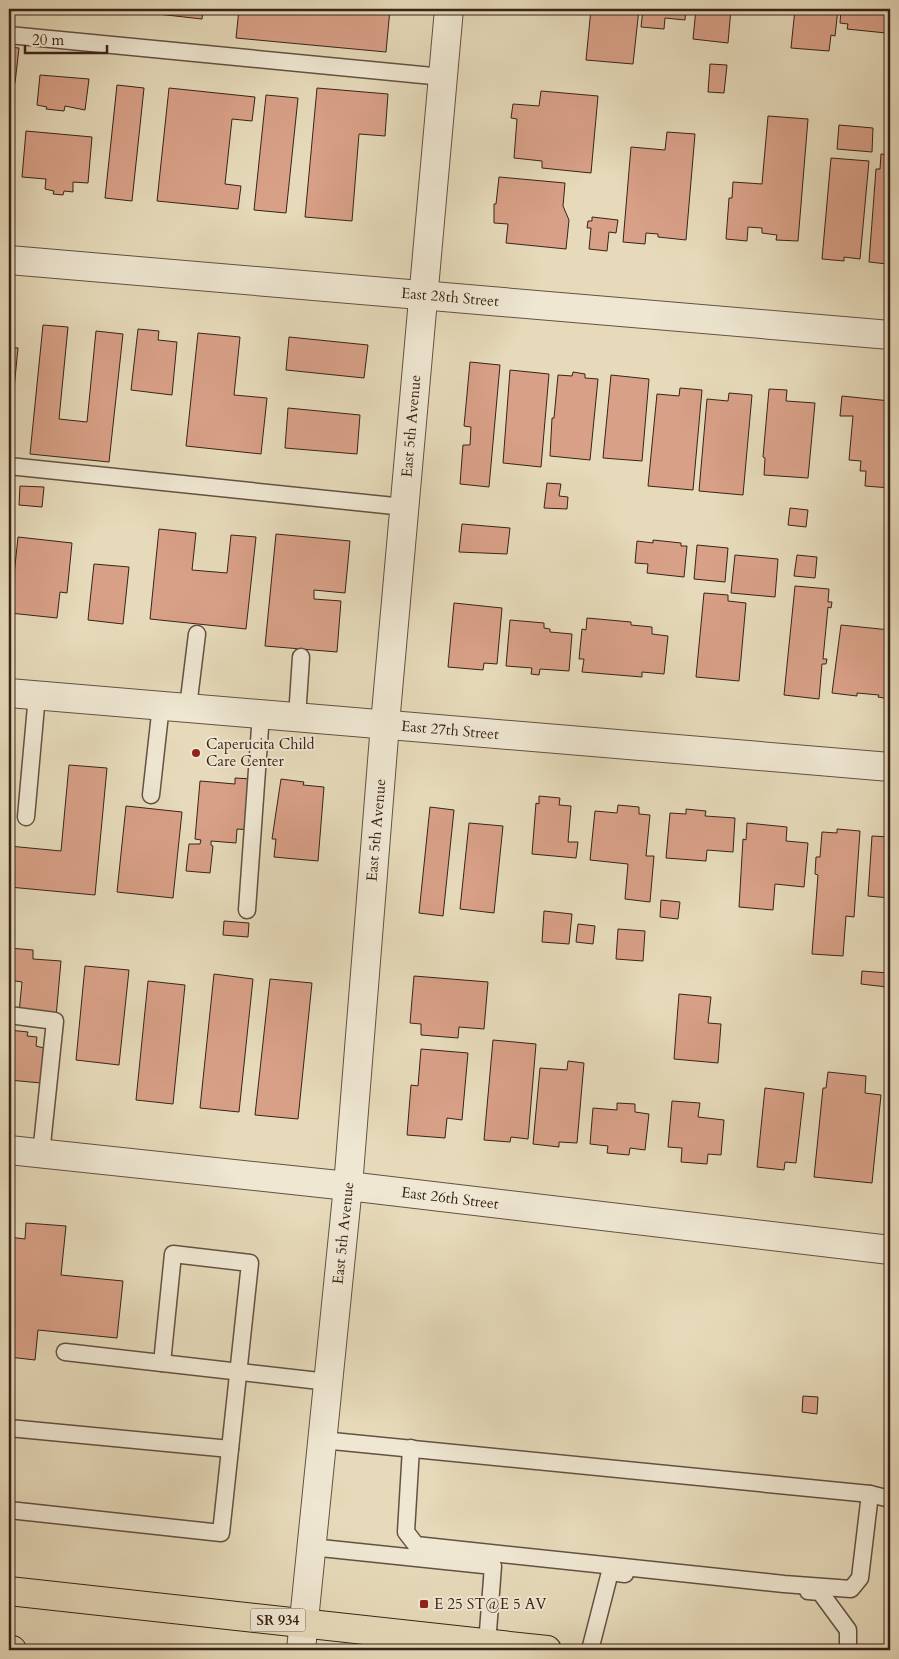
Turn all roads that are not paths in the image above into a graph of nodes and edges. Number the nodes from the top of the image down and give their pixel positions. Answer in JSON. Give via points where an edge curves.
{"nodes":[{"id":1,"x":448,"y":9,"type":"edge"},
{"id":2,"x":9,"y":35,"type":"edge"},
{"id":3,"x":442,"y":77,"type":"junction"},
{"id":4,"x":9,"y":260,"type":"edge"},
{"id":5,"x":423,"y":294,"type":"junction"},
{"id":6,"x":890,"y":335,"type":"edge"},
{"id":7,"x":9,"y":466,"type":"edge"},
{"id":8,"x":404,"y":507,"type":"junction"},
{"id":9,"x":197,"y":634,"type":"dead end"},
{"id":10,"x":301,"y":657,"type":"dead end"},
{"id":11,"x":9,"y":692,"type":"edge"},
{"id":12,"x":37,"y":695,"type":"junction"},
{"id":13,"x":160,"y":705,"type":"junction"},
{"id":14,"x":188,"y":707,"type":"junction"},
{"id":15,"x":261,"y":714,"type":"junction"},
{"id":16,"x":297,"y":717,"type":"junction"},
{"id":17,"x":385,"y":724,"type":"junction"},
{"id":18,"x":890,"y":767,"type":"edge"},
{"id":19,"x":151,"y":795,"type":"dead end"},
{"id":20,"x":26,"y":818,"type":"dead end"},
{"id":21,"x":247,"y":910,"type":"dead end"},
{"id":22,"x":9,"y":1015,"type":"edge"},
{"id":23,"x":9,"y":1150,"type":"edge"},
{"id":24,"x":41,"y":1154,"type":"junction"},
{"id":25,"x":348,"y":1186,"type":"junction"},
{"id":26,"x":890,"y":1250,"type":"edge"},
{"id":27,"x":65,"y":1352,"type":"dead end"},
{"id":28,"x":162,"y":1363,"type":"junction"},
{"id":29,"x":238,"y":1372,"type":"junction"},
{"id":30,"x":328,"y":1382,"type":"junction"},
{"id":31,"x":9,"y":1428,"type":"edge"},
{"id":32,"x":322,"y":1440,"type":"junction"},
{"id":33,"x":411,"y":1448,"type":"junction"},
{"id":34,"x":230,"y":1449,"type":"junction"},
{"id":35,"x":870,"y":1494,"type":"junction"},
{"id":36,"x":890,"y":1499,"type":"edge"},
{"id":37,"x":9,"y":1510,"type":"edge"},
{"id":38,"x":312,"y":1547,"type":"junction"},
{"id":39,"x":9,"y":1591,"type":"edge"},
{"id":40,"x":304,"y":1623,"type":"junction"},
{"id":41,"x":487,"y":1644,"type":"junction"},
{"id":42,"x":302,"y":1650,"type":"edge"},
{"id":43,"x":547,"y":1650,"type":"edge"},
{"id":44,"x":590,"y":1650,"type":"edge"},
{"id":45,"x":848,"y":1650,"type":"edge"}],
"edges":[{"from":1,"to":3,"type":"street","name":"East 5th Avenue"},
{"from":2,"to":3,"type":"lane"},
{"from":3,"to":5,"type":"street","name":"East 5th Avenue"},
{"from":4,"to":5,"type":"street","name":"East 28th Street"},
{"from":5,"to":6,"type":"street","name":"East 28th Street"},
{"from":5,"to":8,"type":"street","name":"East 5th Avenue"},
{"from":7,"to":8,"type":"lane"},
{"from":8,"to":17,"type":"street","name":"East 5th Avenue"},
{"from":9,"to":14,"type":"lane"},
{"from":10,"to":16,"type":"lane"},
{"from":11,"to":12,"type":"street","name":"East 27th Street"},
{"from":12,"to":13,"type":"street","name":"East 27th Street"},
{"from":12,"to":20,"type":"lane"},
{"from":13,"to":14,"type":"street","name":"East 27th Street"},
{"from":13,"to":19,"type":"lane"},
{"from":14,"to":15,"type":"street","name":"East 27th Street"},
{"from":15,"to":16,"type":"street","name":"East 27th Street"},
{"from":15,"to":21,"type":"lane"},
{"from":16,"to":17,"type":"street","name":"East 27th Street"},
{"from":17,"to":18,"type":"street","name":"East 27th Street"},
{"from":17,"to":25,"type":"street","name":"East 5th Avenue"},
{"from":22,"to":24,"type":"lane","via":[[55,1021]]},
{"from":23,"to":24,"type":"street","name":"East 26th Street"},
{"from":24,"to":25,"type":"street","name":"East 26th Street"},
{"from":25,"to":26,"type":"street","name":"East 26th Street"},
{"from":25,"to":30,"type":"street","name":"East 5th Avenue"},
{"from":27,"to":28,"type":"lane"},
{"from":28,"to":29,"type":"lane"},
{"from":28,"to":29,"type":"lane","via":[[174,1254],[250,1263]]},
{"from":29,"to":30,"type":"lane"},
{"from":29,"to":34,"type":"lane"},
{"from":30,"to":32,"type":"street","name":"East 5th Avenue"},
{"from":31,"to":34,"type":"lane"},
{"from":32,"to":33,"type":"lane"},
{"from":32,"to":38,"type":"street","name":"East 5th Avenue"},
{"from":33,"to":35,"type":"lane"},
{"from":33,"to":35,"type":"lane","via":[[406,1532],[416,1545],[784,1584],[850,1589],[860,1578]]},
{"from":34,"to":37,"type":"lane","via":[[221,1533]]},
{"from":35,"to":36,"type":"lane"},
{"from":38,"to":40,"type":"street","name":"East 5th Avenue"},
{"from":38,"to":41,"type":"lane","via":[[493,1566]]},
{"from":39,"to":40,"type":"main road","number":"SR 934"},
{"from":40,"to":41,"type":"main road","number":"SR 934"},
{"from":40,"to":42,"type":"street","name":"East 5th Avenue"},
{"from":41,"to":43,"type":"main road","number":"SR 934"},
{"from":44,"to":45,"type":"lane","via":[[610,1572],[820,1592],[848,1630]]}]}
